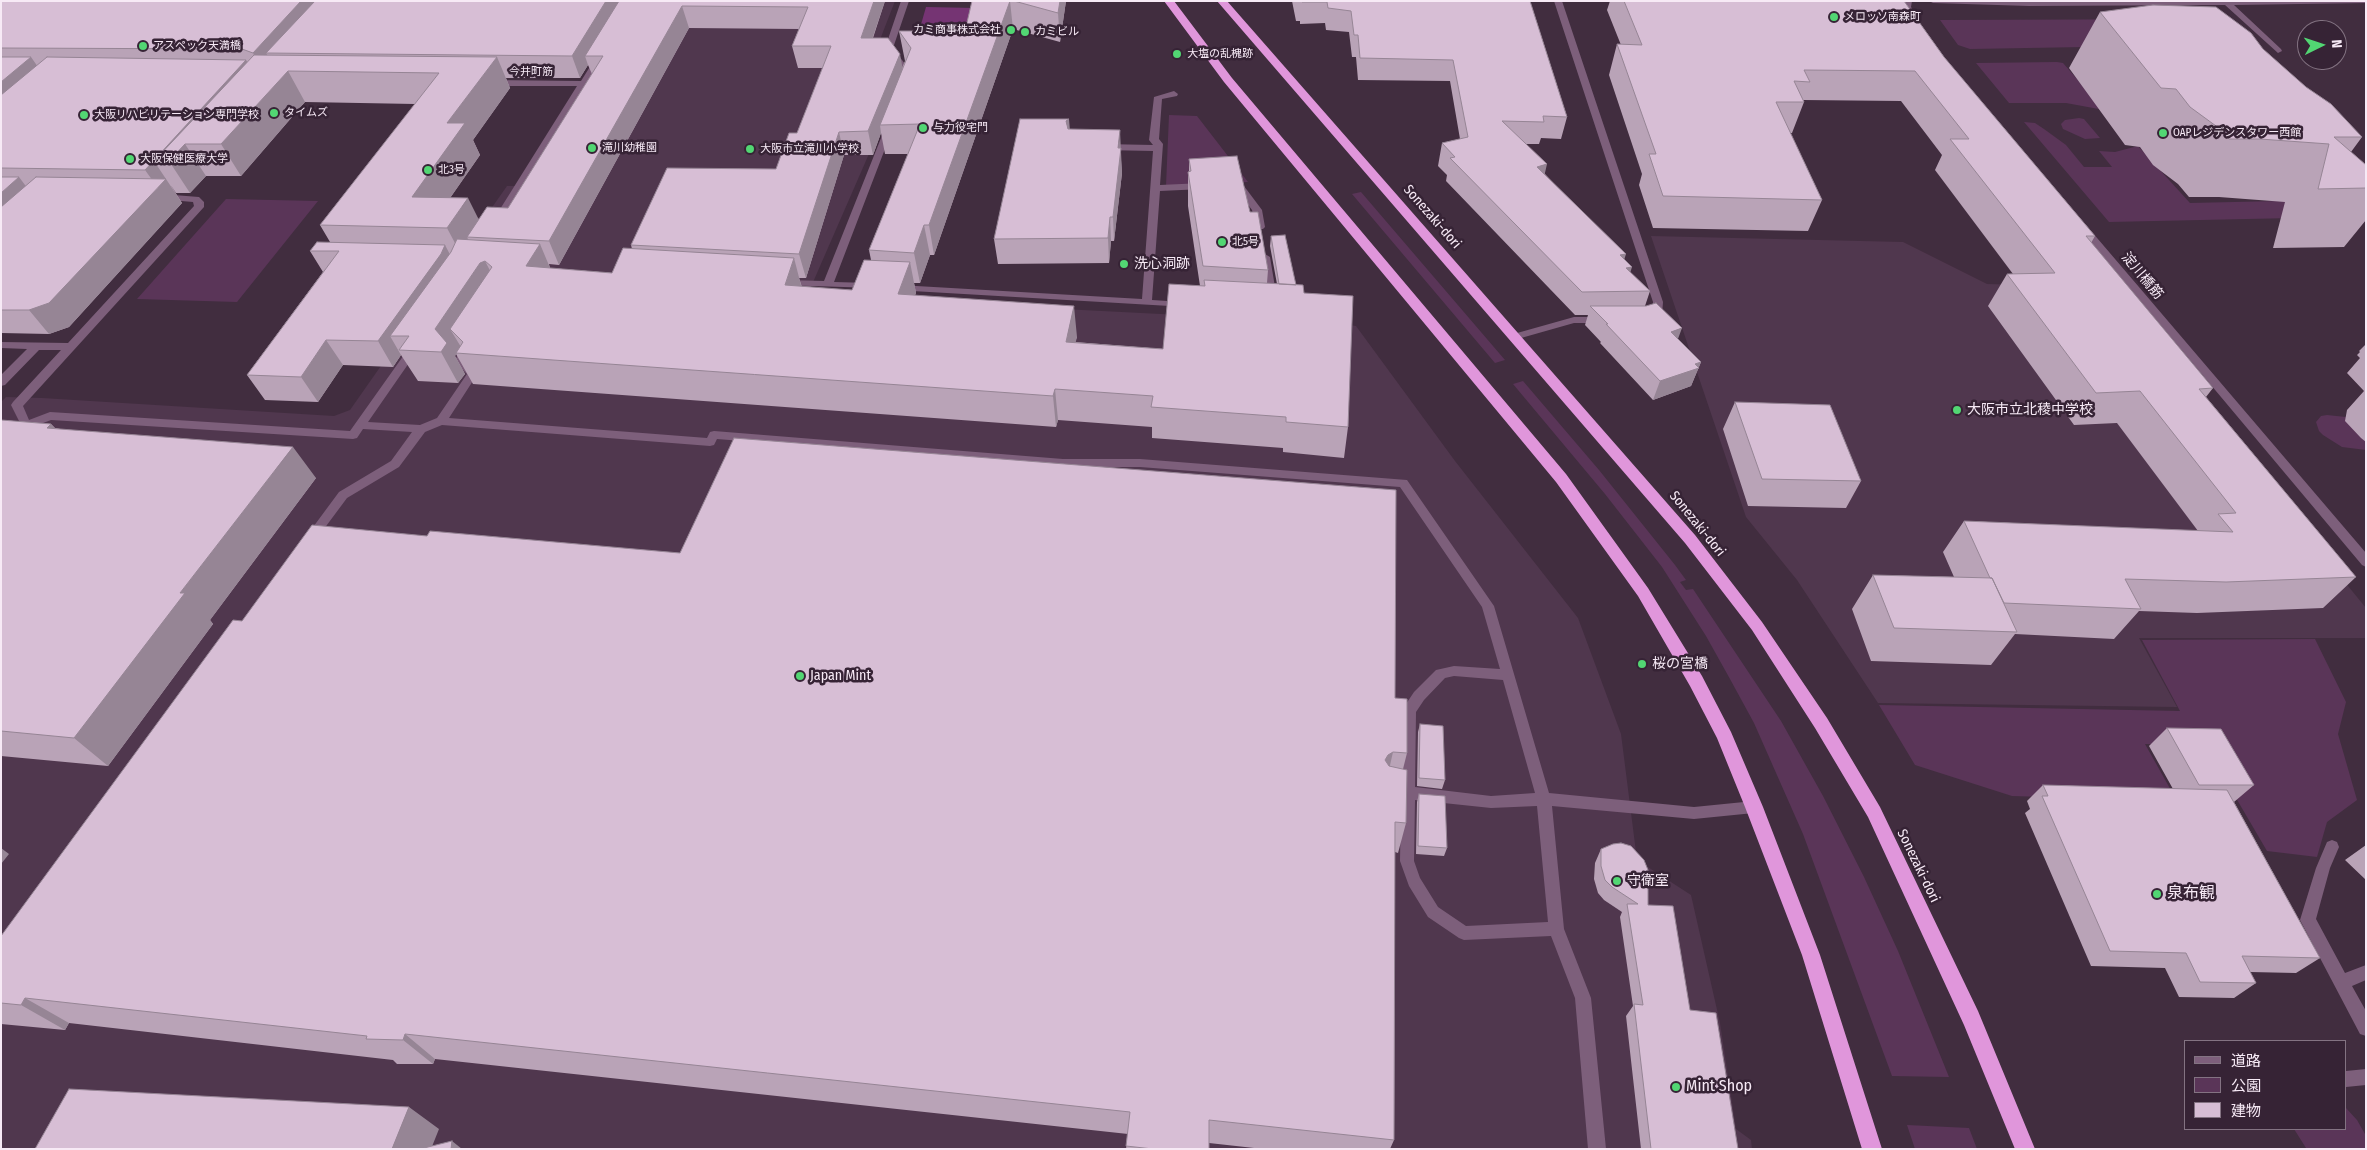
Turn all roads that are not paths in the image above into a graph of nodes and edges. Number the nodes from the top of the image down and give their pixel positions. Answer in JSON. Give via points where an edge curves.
{"nodes":[{"id":1,"x":905,"y":1,"type":"edge"},
{"id":2,"x":1169,"y":1,"type":"edge"},
{"id":3,"x":1222,"y":1,"type":"edge"},
{"id":4,"x":1558,"y":1,"type":"edge"},
{"id":5,"x":1908,"y":1,"type":"edge"},
{"id":6,"x":1933,"y":1,"type":"edge"},
{"id":7,"x":2366,"y":1,"type":"edge"},
{"id":8,"x":2228,"y":2,"type":"edge"},
{"id":9,"x":1920,"y":28,"type":"edge"},
{"id":10,"x":604,"y":51,"type":"edge"},
{"id":11,"x":2278,"y":51,"type":"dead end"},
{"id":12,"x":476,"y":83,"type":"edge"},
{"id":13,"x":584,"y":84,"type":"junction"},
{"id":14,"x":903,"y":94,"type":"edge"},
{"id":15,"x":1174,"y":94,"type":"dead end"},
{"id":16,"x":892,"y":121,"type":"edge"},
{"id":17,"x":1094,"y":146,"type":"edge"},
{"id":18,"x":1158,"y":148,"type":"junction"},
{"id":19,"x":1229,"y":184,"type":"edge"},
{"id":20,"x":1210,"y":185,"type":"edge"},
{"id":21,"x":1155,"y":188,"type":"junction"},
{"id":22,"x":163,"y":195,"type":"edge"},
{"id":23,"x":2079,"y":222,"type":"edge"},
{"id":24,"x":488,"y":234,"type":"edge"},
{"id":25,"x":778,"y":283,"type":"edge"},
{"id":26,"x":828,"y":284,"type":"junction"},
{"id":27,"x":1147,"y":303,"type":"junction"},
{"id":28,"x":1196,"y":306,"type":"edge"},
{"id":29,"x":1274,"y":311,"type":"edge"},
{"id":30,"x":1612,"y":320,"type":"edge"},
{"id":31,"x":1640,"y":320,"type":"edge"},
{"id":32,"x":422,"y":337,"type":"edge"},
{"id":33,"x":475,"y":337,"type":"edge"},
{"id":34,"x":1514,"y":337,"type":"junction"},
{"id":35,"x":1,"y":345,"type":"edge"},
{"id":36,"x":36,"y":346,"type":"junction"},
{"id":37,"x":70,"y":347,"type":"junction"},
{"id":38,"x":1,"y":382,"type":"edge"},
{"id":39,"x":441,"y":421,"type":"junction"},
{"id":40,"x":26,"y":425,"type":"junction"},
{"id":41,"x":360,"y":425,"type":"junction"},
{"id":42,"x":421,"y":429,"type":"junction"},
{"id":43,"x":1,"y":439,"type":"edge"},
{"id":44,"x":329,"y":540,"type":"edge"},
{"id":45,"x":2366,"y":562,"type":"edge"},
{"id":46,"x":1508,"y":675,"type":"junction"},
{"id":47,"x":1387,"y":791,"type":"edge"},
{"id":48,"x":1407,"y":793,"type":"junction"},
{"id":49,"x":1544,"y":799,"type":"junction"},
{"id":50,"x":1754,"y":807,"type":"junction"},
{"id":51,"x":2332,"y":847,"type":"dead end"},
{"id":52,"x":1556,"y":928,"type":"junction"},
{"id":53,"x":2366,"y":972,"type":"edge"},
{"id":54,"x":2342,"y":982,"type":"junction"},
{"id":55,"x":2366,"y":1028,"type":"edge"},
{"id":56,"x":2366,"y":1077,"type":"edge"},
{"id":57,"x":2347,"y":1079,"type":"edge"},
{"id":58,"x":1597,"y":1149,"type":"edge"},
{"id":59,"x":1872,"y":1149,"type":"edge"},
{"id":60,"x":2025,"y":1149,"type":"edge"}],
"edges":[{"from":1,"to":14,"type":"street","via":[[889,48],[910,76]]},
{"from":2,"to":50,"type":"highway","via":[[1228,80],[1566,485],[1643,592],[1696,681],[1725,737]]},
{"from":3,"to":34,"type":"highway","name":"Sonezaki-dori"},
{"from":4,"to":31,"type":"street","via":[[1658,302],[1657,315]]},
{"from":5,"to":9,"type":"street"},
{"from":6,"to":8,"type":"street","via":[[2029,4]]},
{"from":7,"to":8,"type":"street"},
{"from":8,"to":11,"type":"street"},
{"from":10,"to":13,"type":"street"},
{"from":12,"to":13,"type":"street","name":"今井町筋"},
{"from":13,"to":24,"type":"street"},
{"from":15,"to":18,"type":"street","via":[[1158,97],[1154,140]]},
{"from":16,"to":26,"type":"street"},
{"from":17,"to":18,"type":"street"},
{"from":18,"to":21,"type":"street"},
{"from":19,"to":29,"type":"street","via":[[1238,184],[1257,210]]},
{"from":20,"to":21,"type":"street"},
{"from":21,"to":27,"type":"street"},
{"from":22,"to":37,"type":"street","via":[[196,199],[200,202],[199,207]]},
{"from":23,"to":45,"type":"street","name":"淀川橋筋"},
{"from":25,"to":26,"type":"street"},
{"from":26,"to":27,"type":"street"},
{"from":27,"to":28,"type":"street"},
{"from":30,"to":34,"type":"street","via":[[1574,320]]},
{"from":32,"to":41,"type":"street"},
{"from":33,"to":39,"type":"street","via":[[459,361],[473,373]]},
{"from":34,"to":60,"type":"highway","name":"Sonezaki-dori","via":[[1690,539],[1757,626],[1821,723],[1874,812],[1918,901]]},
{"from":35,"to":36,"type":"street"},
{"from":36,"to":37,"type":"street"},
{"from":36,"to":38,"type":"street"},
{"from":37,"to":40,"type":"street","via":[[17,405]]},
{"from":39,"to":42,"type":"street"},
{"from":39,"to":46,"type":"street","via":[[710,442],[714,435],[1063,463],[1140,463],[1403,482],[1488,606]]},
{"from":40,"to":41,"type":"street","via":[[50,416],[353,435]]},
{"from":40,"to":43,"type":"street","via":[[8,432]]},
{"from":41,"to":42,"type":"street"},
{"from":42,"to":44,"type":"street","via":[[395,464],[343,495],[308,542]]},
{"from":46,"to":48,"type":"street","via":[[1454,671],[1441,674],[1418,696],[1409,711]]},
{"from":46,"to":49,"type":"street"},
{"from":47,"to":48,"type":"street"},
{"from":48,"to":49,"type":"street","via":[[1490,802]]},
{"from":48,"to":52,"type":"street","via":[[1407,861],[1414,881],[1433,912],[1464,933]]},
{"from":49,"to":50,"type":"street","via":[[1694,813]]},
{"from":49,"to":52,"type":"street"},
{"from":50,"to":59,"type":"highway","via":[[1811,955]]},
{"from":51,"to":54,"type":"street","via":[[2308,920]]},
{"from":52,"to":58,"type":"street","via":[[1583,998]]},
{"from":53,"to":54,"type":"street"},
{"from":54,"to":55,"type":"street"},
{"from":56,"to":57,"type":"street"}]}
